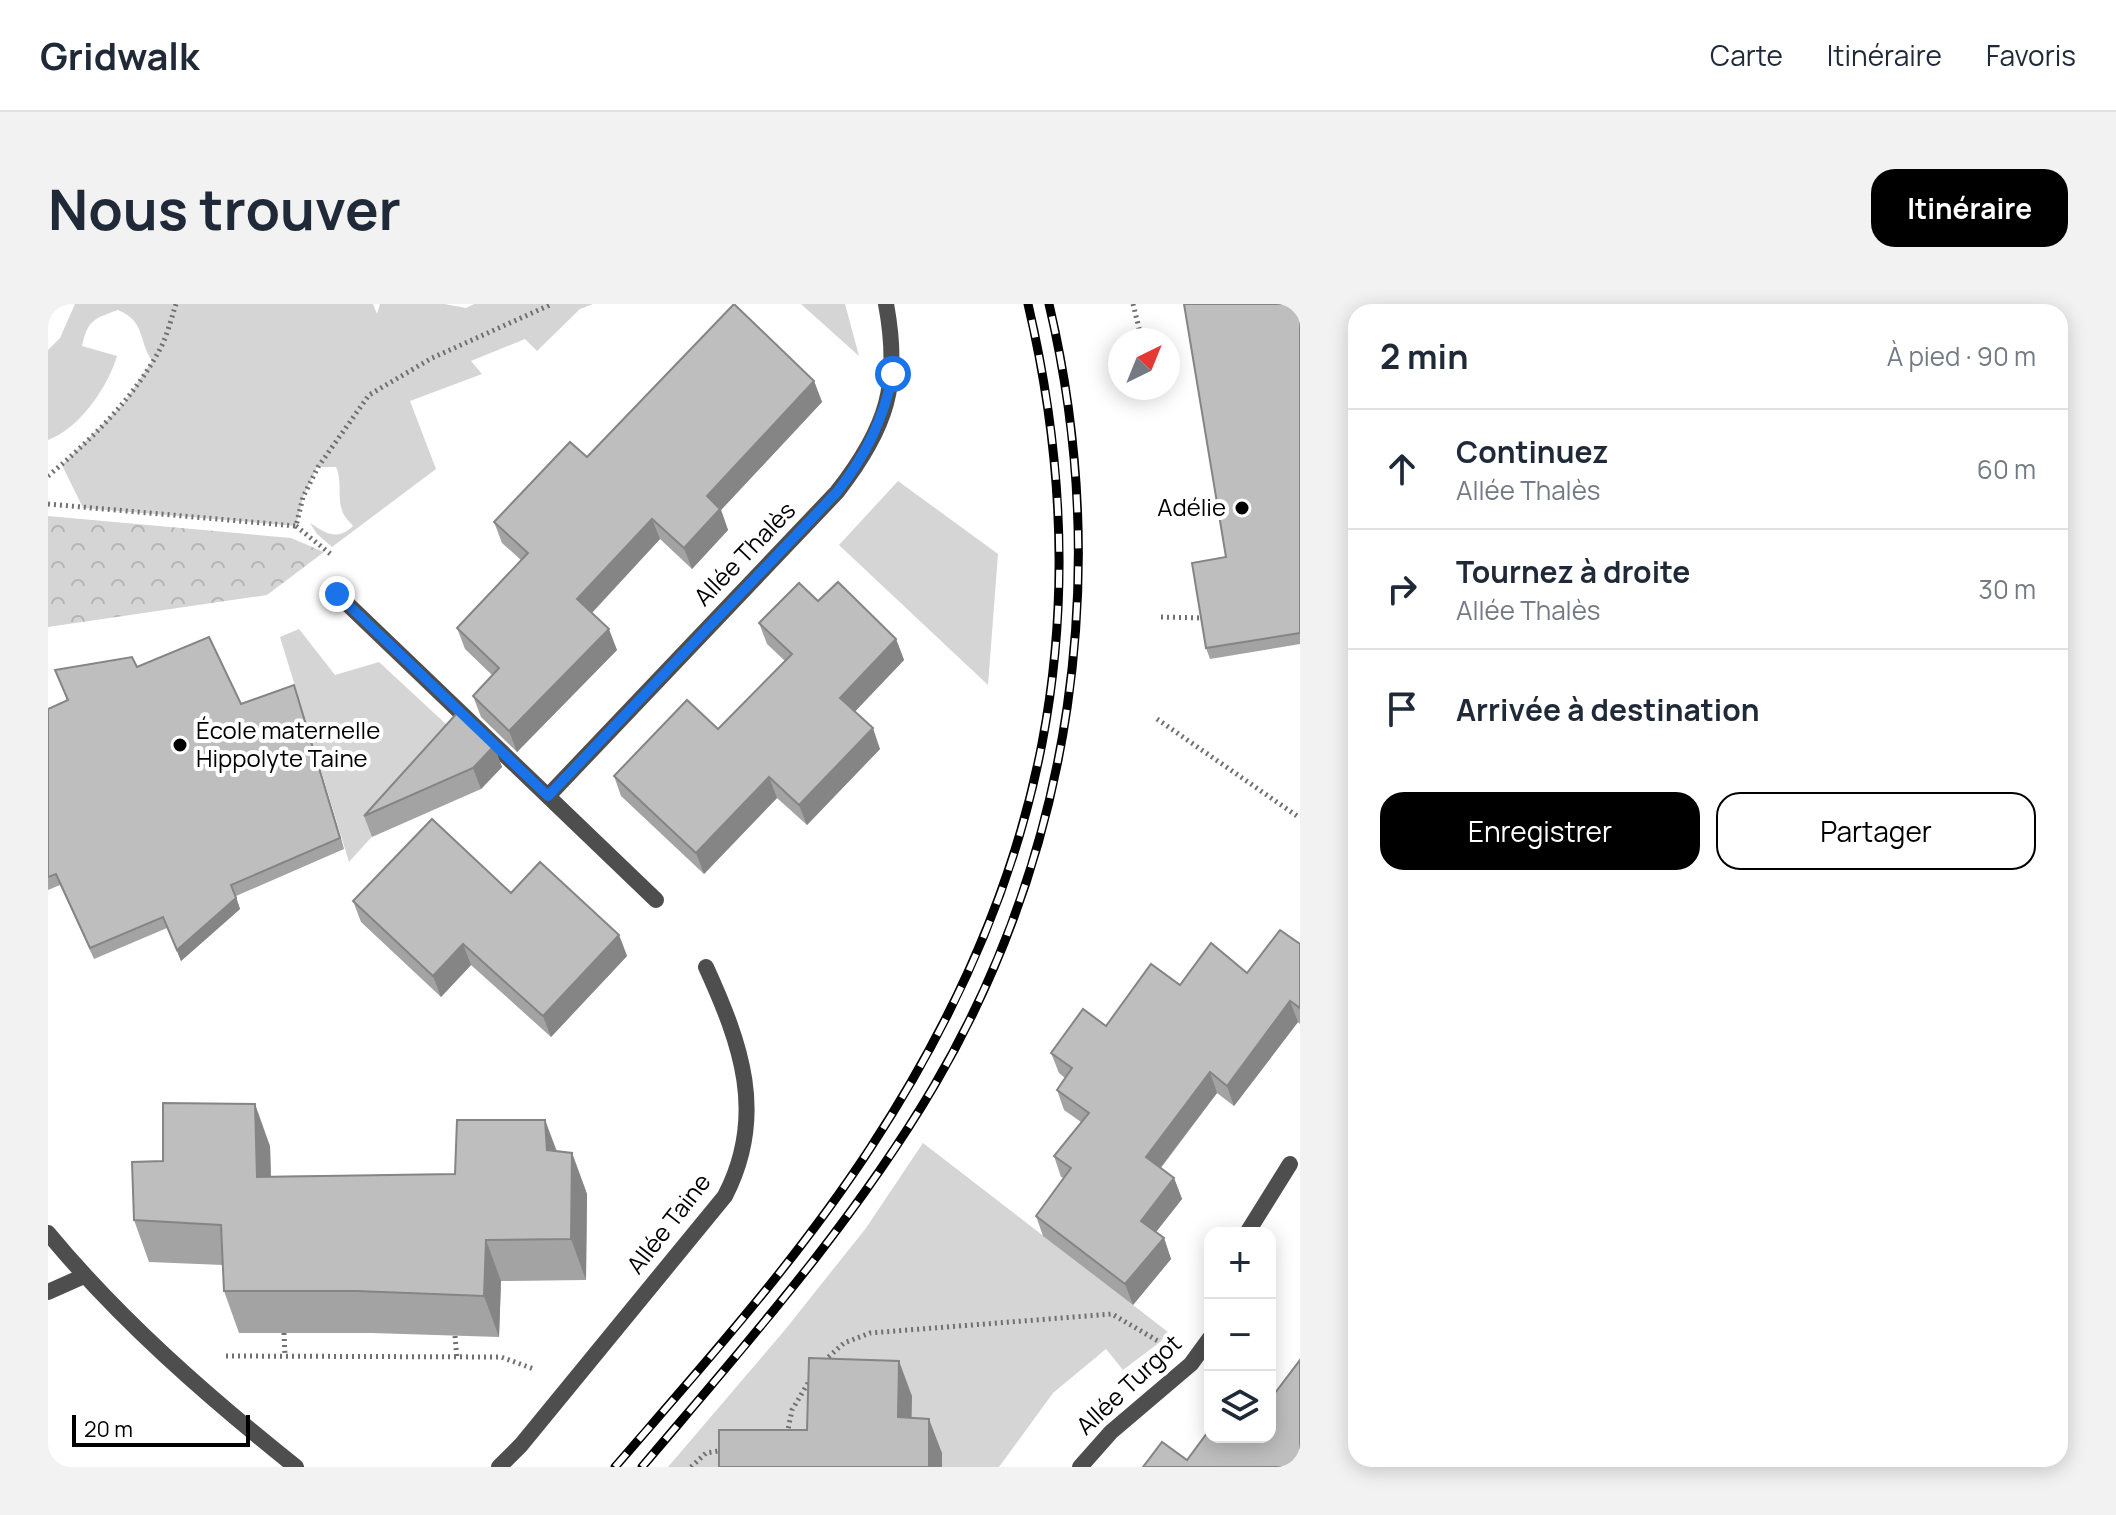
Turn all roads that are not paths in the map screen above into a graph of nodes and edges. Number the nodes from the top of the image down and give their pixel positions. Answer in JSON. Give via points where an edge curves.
{"nodes":[{"id":1,"x":886,"y":304,"type":"edge"},
{"id":2,"x":337,"y":594,"type":"dead end"},
{"id":3,"x":548,"y":796,"type":"junction"},
{"id":4,"x":656,"y":900,"type":"dead end"},
{"id":5,"x":706,"y":967,"type":"dead end"},
{"id":6,"x":1290,"y":1164,"type":"dead end"},
{"id":7,"x":1251,"y":1227,"type":"edge"},
{"id":8,"x":48,"y":1233,"type":"edge"},
{"id":9,"x":84,"y":1276,"type":"junction"},
{"id":10,"x":48,"y":1292,"type":"edge"},
{"id":11,"x":1204,"y":1346,"type":"edge"},
{"id":12,"x":296,"y":1467,"type":"edge"},
{"id":13,"x":499,"y":1467,"type":"edge"},
{"id":14,"x":1080,"y":1467,"type":"edge"}],
"edges":[{"from":1,"to":3,"type":"street","name":"Allée Thalès","via":[[893,374],[875,434],[858,465]]},
{"from":2,"to":3,"type":"street"},
{"from":3,"to":4,"type":"street"},
{"from":5,"to":13,"type":"street","name":"Allée Taine","via":[[742,1061],[747,1100],[738,1171],[725,1196]]},
{"from":6,"to":7,"type":"street"},
{"from":8,"to":9,"type":"street"},
{"from":9,"to":10,"type":"street"},
{"from":9,"to":12,"type":"street","via":[[183,1371]]},
{"from":11,"to":14,"type":"street","name":"Allée Turgot"}]}
